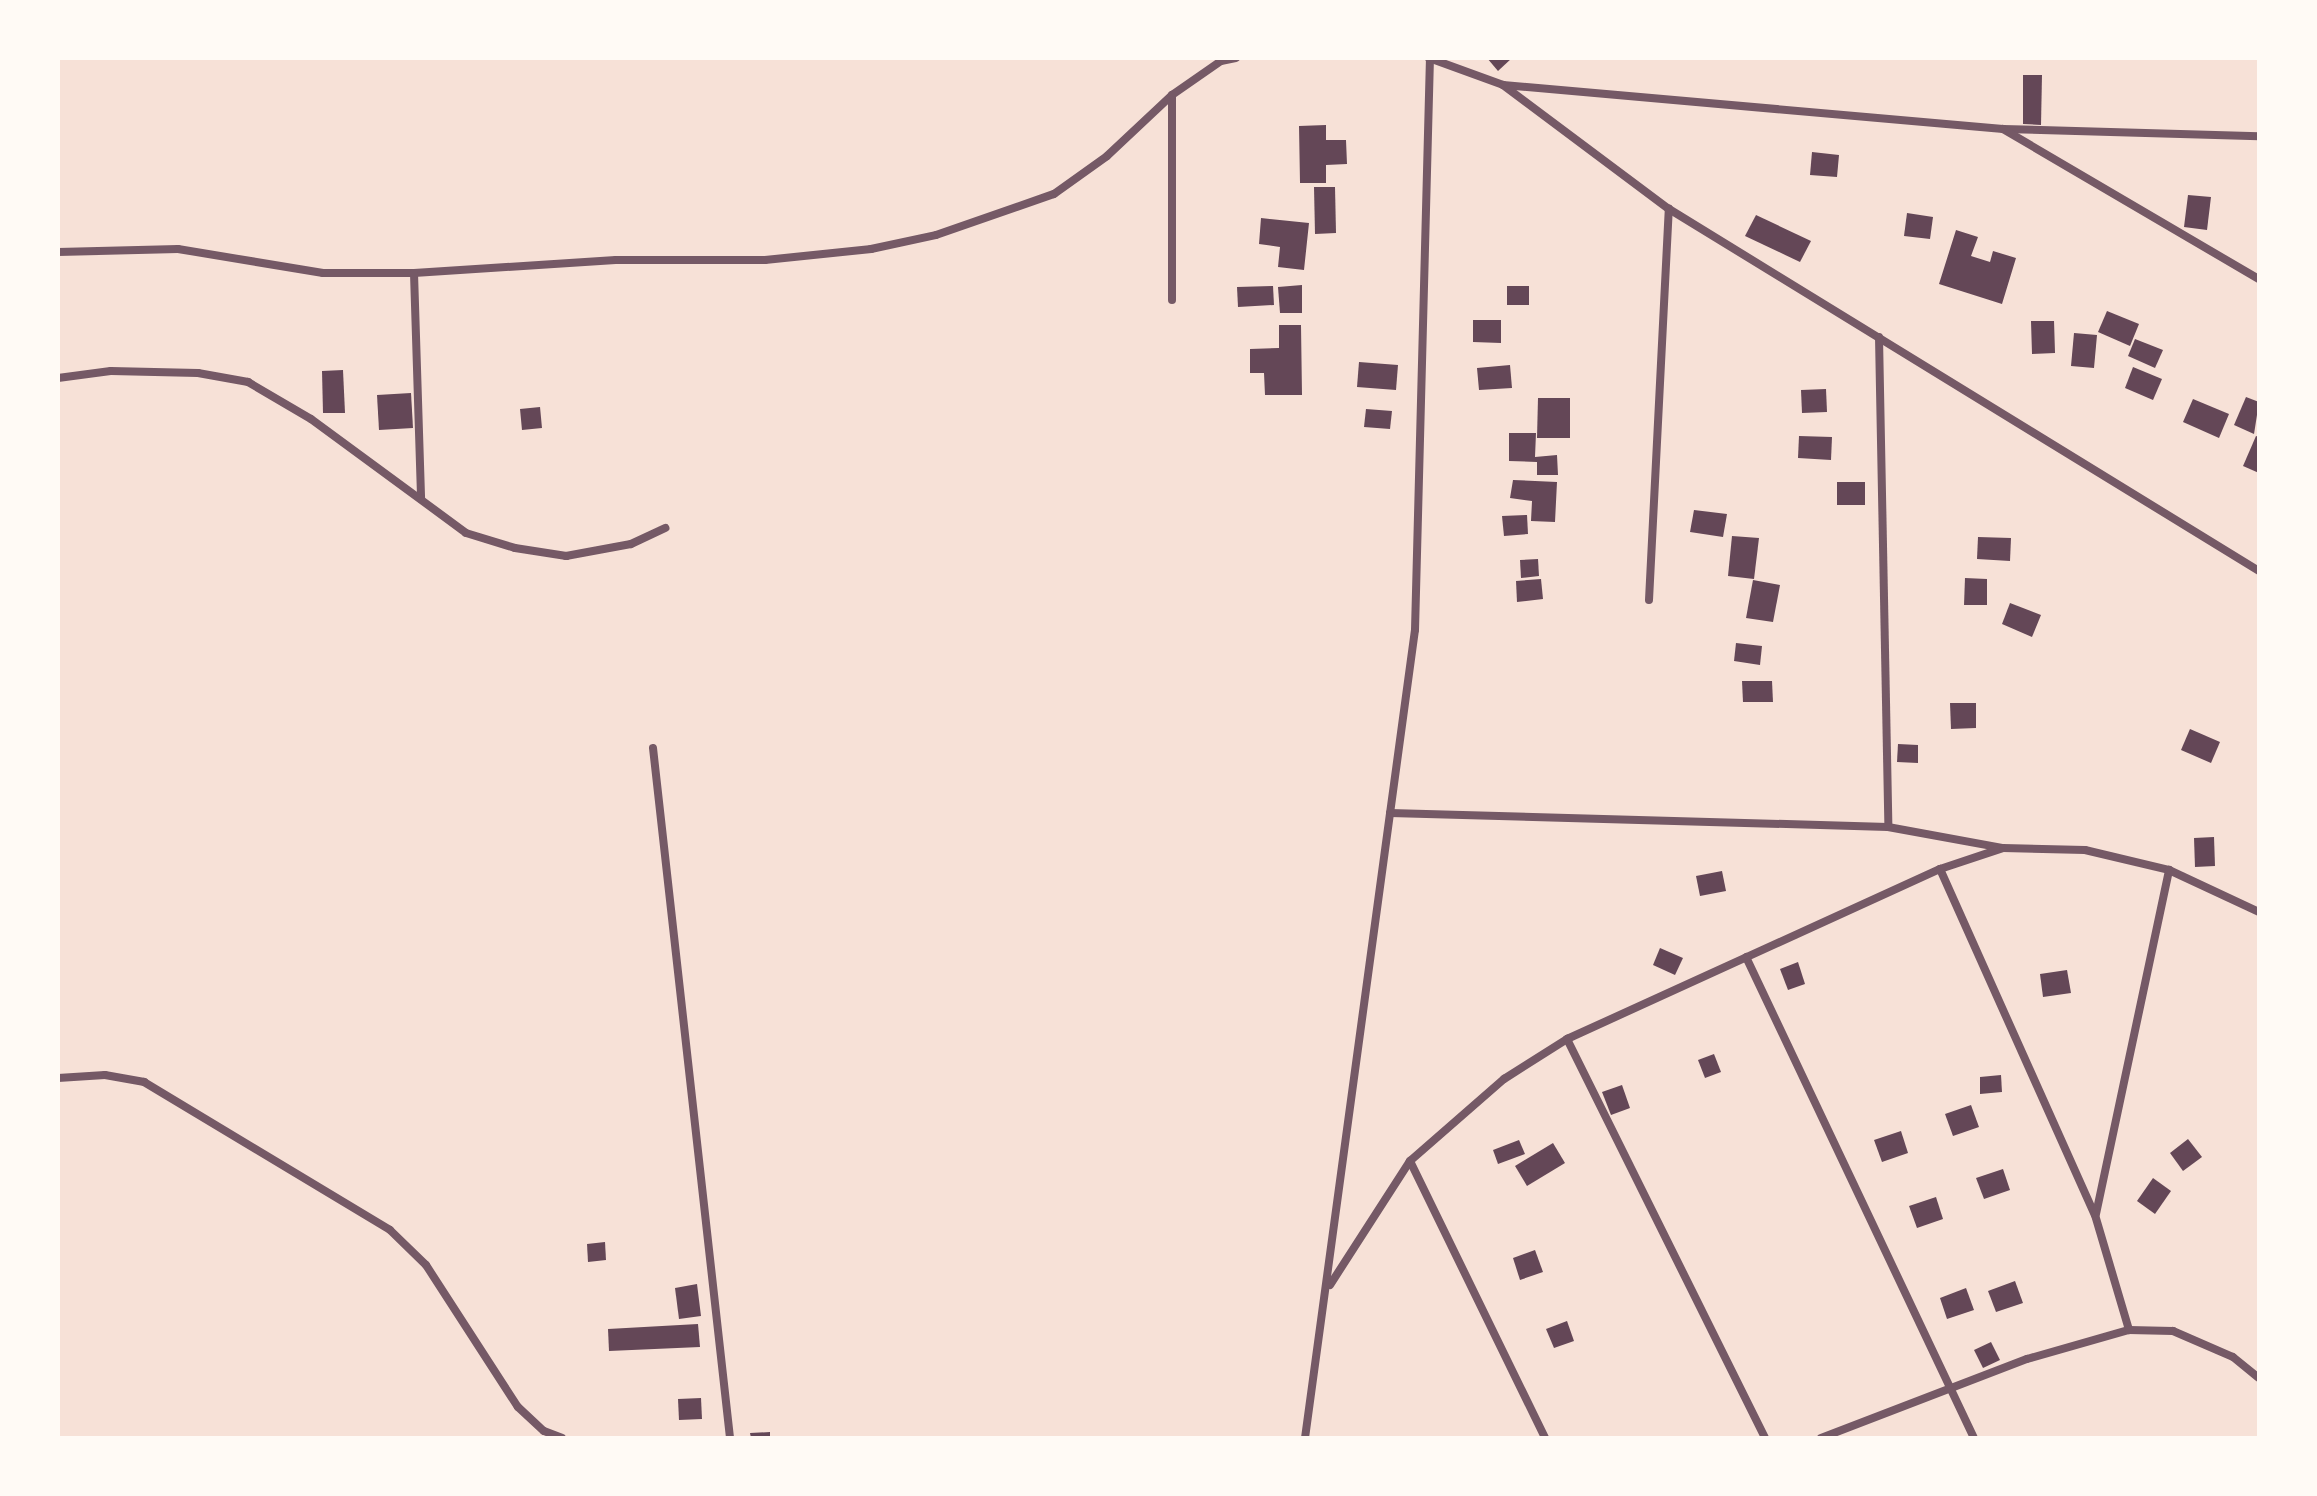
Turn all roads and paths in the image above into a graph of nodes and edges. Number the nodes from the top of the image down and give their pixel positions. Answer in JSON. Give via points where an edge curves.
{"nodes":[{"id":1,"x":1236,"y":58,"type":"edge"},
{"id":2,"x":1430,"y":58,"type":"edge"},
{"id":3,"x":1503,"y":85,"type":"junction"},
{"id":4,"x":1172,"y":95,"type":"junction"},
{"id":5,"x":2003,"y":129,"type":"junction"},
{"id":6,"x":2259,"y":136,"type":"edge"},
{"id":7,"x":1669,"y":209,"type":"junction"},
{"id":8,"x":58,"y":252,"type":"edge"},
{"id":9,"x":414,"y":273,"type":"junction"},
{"id":10,"x":2259,"y":279,"type":"edge"},
{"id":11,"x":1172,"y":300,"type":"dead end"},
{"id":12,"x":1879,"y":337,"type":"junction"},
{"id":13,"x":58,"y":378,"type":"edge"},
{"id":14,"x":421,"y":499,"type":"junction"},
{"id":15,"x":666,"y":528,"type":"dead end"},
{"id":16,"x":2259,"y":571,"type":"edge"},
{"id":17,"x":1649,"y":600,"type":"dead end"},
{"id":18,"x":653,"y":748,"type":"dead end"},
{"id":19,"x":1390,"y":813,"type":"junction"},
{"id":20,"x":1888,"y":827,"type":"junction"},
{"id":21,"x":2003,"y":848,"type":"junction"},
{"id":22,"x":1940,"y":869,"type":"junction"},
{"id":23,"x":2169,"y":870,"type":"junction"},
{"id":24,"x":2259,"y":912,"type":"edge"},
{"id":25,"x":1746,"y":957,"type":"junction"},
{"id":26,"x":1567,"y":1039,"type":"junction"},
{"id":27,"x":58,"y":1078,"type":"edge"},
{"id":28,"x":1410,"y":1161,"type":"junction"},
{"id":29,"x":2095,"y":1215,"type":"junction"},
{"id":30,"x":1328,"y":1289,"type":"junction"},
{"id":31,"x":2129,"y":1330,"type":"junction"},
{"id":32,"x":2259,"y":1378,"type":"edge"},
{"id":33,"x":1950,"y":1390,"type":"junction"},
{"id":34,"x":562,"y":1438,"type":"edge"},
{"id":35,"x":730,"y":1438,"type":"edge"},
{"id":36,"x":1305,"y":1438,"type":"edge"},
{"id":37,"x":1545,"y":1438,"type":"edge"},
{"id":38,"x":1765,"y":1438,"type":"edge"},
{"id":39,"x":1821,"y":1438,"type":"edge"},
{"id":40,"x":1974,"y":1438,"type":"edge"}],
"edges":[{"from":1,"to":4,"type":"street","via":[[1221,61]]},
{"from":2,"to":3,"type":"street"},
{"from":2,"to":19,"type":"street","via":[[1415,630]]},
{"from":3,"to":5,"type":"street"},
{"from":3,"to":7,"type":"street"},
{"from":4,"to":9,"type":"street","via":[[1107,156],[1054,194],[936,235],[871,249],[765,260],[616,260]]},
{"from":4,"to":11,"type":"street"},
{"from":5,"to":6,"type":"street"},
{"from":5,"to":10,"type":"street"},
{"from":7,"to":12,"type":"street"},
{"from":7,"to":17,"type":"street"},
{"from":8,"to":9,"type":"street","via":[[178,249],[323,273]]},
{"from":9,"to":14,"type":"street"},
{"from":12,"to":16,"type":"street"},
{"from":12,"to":20,"type":"street"},
{"from":13,"to":14,"type":"street","via":[[111,371],[198,373],[248,382],[311,419]]},
{"from":14,"to":15,"type":"street","via":[[466,533],[566,556],[631,544]]},
{"from":18,"to":35,"type":"street"},
{"from":19,"to":20,"type":"street"},
{"from":19,"to":30,"type":"street"},
{"from":20,"to":21,"type":"street"},
{"from":21,"to":22,"type":"street"},
{"from":21,"to":23,"type":"street","via":[[2085,850]]},
{"from":22,"to":25,"type":"street"},
{"from":22,"to":29,"type":"street"},
{"from":23,"to":24,"type":"street"},
{"from":23,"to":29,"type":"street"},
{"from":25,"to":26,"type":"street"},
{"from":25,"to":33,"type":"street"},
{"from":26,"to":28,"type":"street","via":[[1504,1079]]},
{"from":26,"to":38,"type":"street"},
{"from":27,"to":34,"type":"street","via":[[105,1075],[144,1082],[390,1230],[426,1265],[518,1407],[544,1431]]},
{"from":28,"to":30,"type":"street"},
{"from":28,"to":37,"type":"street"},
{"from":29,"to":31,"type":"street"},
{"from":30,"to":36,"type":"street"},
{"from":31,"to":32,"type":"street","via":[[2173,1331],[2233,1357]]},
{"from":31,"to":33,"type":"street","via":[[2027,1359]]},
{"from":33,"to":39,"type":"street"},
{"from":33,"to":40,"type":"street"}]}
